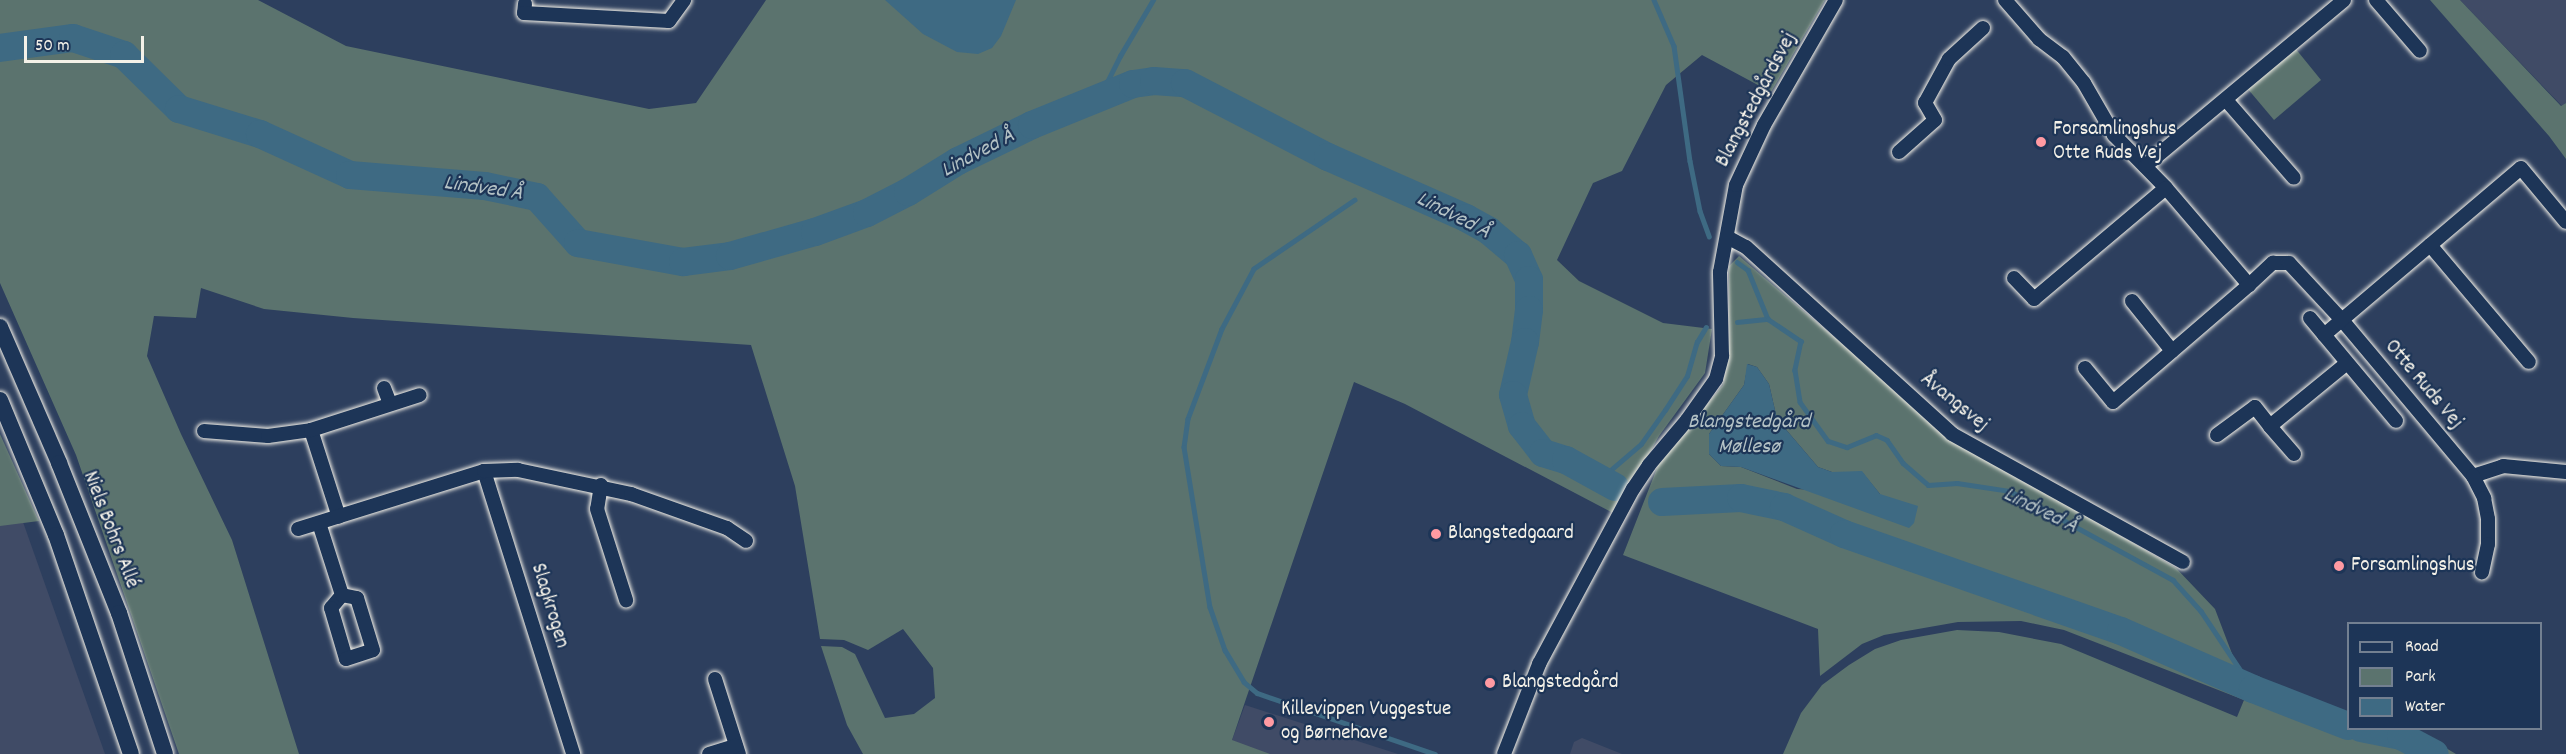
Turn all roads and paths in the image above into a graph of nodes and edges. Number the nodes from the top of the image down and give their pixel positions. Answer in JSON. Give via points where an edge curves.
{"nodes":[{"id":1,"x":684,"y":0,"type":"edge"},
{"id":2,"x":1836,"y":0,"type":"edge"},
{"id":3,"x":2005,"y":0,"type":"edge"},
{"id":4,"x":2344,"y":0,"type":"edge"},
{"id":5,"x":2376,"y":0,"type":"edge"},
{"id":6,"x":525,"y":4,"type":"dead end"},
{"id":7,"x":1983,"y":28,"type":"dead end"},
{"id":8,"x":2420,"y":51,"type":"dead end"},
{"id":9,"x":2226,"y":100,"type":"junction"},
{"id":10,"x":1899,"y":152,"type":"dead end"},
{"id":11,"x":2145,"y":166,"type":"junction"},
{"id":12,"x":2294,"y":178,"type":"dead end"},
{"id":13,"x":2166,"y":188,"type":"junction"},
{"id":14,"x":2566,"y":222,"type":"edge"},
{"id":15,"x":1726,"y":237,"type":"junction"},
{"id":16,"x":2430,"y":245,"type":"junction"},
{"id":17,"x":2014,"y":278,"type":"dead end"},
{"id":18,"x":2249,"y":285,"type":"junction"},
{"id":19,"x":2132,"y":301,"type":"dead end"},
{"id":20,"x":2310,"y":318,"type":"dead end"},
{"id":21,"x":2342,"y":320,"type":"junction"},
{"id":22,"x":0,"y":327,"type":"edge"},
{"id":23,"x":2324,"y":335,"type":"junction"},
{"id":24,"x":2172,"y":351,"type":"junction"},
{"id":25,"x":2529,"y":362,"type":"dead end"},
{"id":26,"x":2347,"y":363,"type":"junction"},
{"id":27,"x":2085,"y":368,"type":"dead end"},
{"id":28,"x":384,"y":387,"type":"dead end"},
{"id":29,"x":420,"y":394,"type":"dead end"},
{"id":30,"x":0,"y":400,"type":"edge"},
{"id":31,"x":390,"y":404,"type":"junction"},
{"id":32,"x":2396,"y":421,"type":"dead end"},
{"id":33,"x":2270,"y":426,"type":"junction"},
{"id":34,"x":311,"y":430,"type":"junction"},
{"id":35,"x":204,"y":431,"type":"dead end"},
{"id":36,"x":2217,"y":435,"type":"dead end"},
{"id":37,"x":2294,"y":454,"type":"dead end"},
{"id":38,"x":484,"y":471,"type":"junction"},
{"id":39,"x":2566,"y":472,"type":"edge"},
{"id":40,"x":2473,"y":476,"type":"junction"},
{"id":41,"x":600,"y":485,"type":"junction"},
{"id":42,"x":339,"y":517,"type":"junction"},
{"id":43,"x":319,"y":523,"type":"junction"},
{"id":44,"x":298,"y":529,"type":"dead end"},
{"id":45,"x":746,"y":541,"type":"dead end"},
{"id":46,"x":2183,"y":562,"type":"dead end"},
{"id":47,"x":2482,"y":572,"type":"dead end"},
{"id":48,"x":342,"y":595,"type":"dead end"},
{"id":49,"x":626,"y":600,"type":"dead end"},
{"id":50,"x":715,"y":679,"type":"dead end"},
{"id":51,"x":738,"y":750,"type":"edge"},
{"id":52,"x":130,"y":754,"type":"edge"},
{"id":53,"x":165,"y":754,"type":"edge"},
{"id":54,"x":573,"y":754,"type":"edge"},
{"id":55,"x":709,"y":754,"type":"edge"},
{"id":56,"x":1504,"y":754,"type":"edge"}],
"edges":[{"from":1,"to":6,"type":"street","via":[[669,21],[524,13]]},
{"from":2,"to":15,"type":"street","name":"Blangstedgårdsvej","via":[[1746,160],[1736,185]]},
{"from":3,"to":11,"type":"street","via":[[2039,39],[2063,57],[2084,83],[2114,135]]},
{"from":4,"to":9,"type":"street"},
{"from":5,"to":8,"type":"street"},
{"from":7,"to":10,"type":"street","via":[[1949,59],[1925,103],[1935,120]]},
{"from":9,"to":11,"type":"street"},
{"from":9,"to":12,"type":"street"},
{"from":11,"to":13,"type":"street"},
{"from":13,"to":17,"type":"street","via":[[2034,299]]},
{"from":13,"to":18,"type":"street"},
{"from":14,"to":16,"type":"street","via":[[2521,168]]},
{"from":15,"to":46,"type":"street","name":"Åvangsvej","via":[[1746,247],[1952,434]]},
{"from":15,"to":56,"type":"street","name":"Blangstedgårdsvej","via":[[1720,272],[1721,365],[1716,379],[1633,489],[1539,664]]},
{"from":16,"to":21,"type":"street"},
{"from":16,"to":25,"type":"street"},
{"from":18,"to":21,"type":"street","name":"Otte Ruds Vej","via":[[2273,263],[2289,263]]},
{"from":18,"to":24,"type":"street","name":"Otte Ruds Vej"},
{"from":19,"to":24,"type":"street"},
{"from":20,"to":23,"type":"street","name":"Otte Ruds Vej"},
{"from":21,"to":23,"type":"street"},
{"from":21,"to":40,"type":"street","name":"Otte Ruds Vej"},
{"from":22,"to":53,"type":"street","name":"Niels Bohrs Allé","via":[[119,613]]},
{"from":23,"to":26,"type":"street","name":"Otte Ruds Vej"},
{"from":24,"to":27,"type":"street","name":"Otte Ruds Vej","via":[[2113,402]]},
{"from":26,"to":32,"type":"street","name":"Otte Ruds Vej"},
{"from":26,"to":33,"type":"street"},
{"from":28,"to":31,"type":"street"},
{"from":29,"to":31,"type":"street"},
{"from":30,"to":52,"type":"street","via":[[56,535]]},
{"from":31,"to":34,"type":"street"},
{"from":33,"to":36,"type":"street","via":[[2255,407]]},
{"from":33,"to":37,"type":"street"},
{"from":34,"to":35,"type":"street","via":[[268,436]]},
{"from":34,"to":42,"type":"street"},
{"from":38,"to":41,"type":"street","via":[[518,470]]},
{"from":38,"to":42,"type":"street"},
{"from":38,"to":54,"type":"street","name":"Slagkrogen"},
{"from":39,"to":40,"type":"street","via":[[2503,466]]},
{"from":40,"to":47,"type":"street","name":"Otte Ruds Vej","via":[[2484,498],[2488,519]]},
{"from":41,"to":45,"type":"street","via":[[728,528]]},
{"from":41,"to":49,"type":"street","via":[[597,509]]},
{"from":42,"to":43,"type":"street"},
{"from":43,"to":44,"type":"street"},
{"from":43,"to":48,"type":"street"},
{"from":50,"to":51,"type":"street"},
{"from":51,"to":55,"type":"street"}]}
